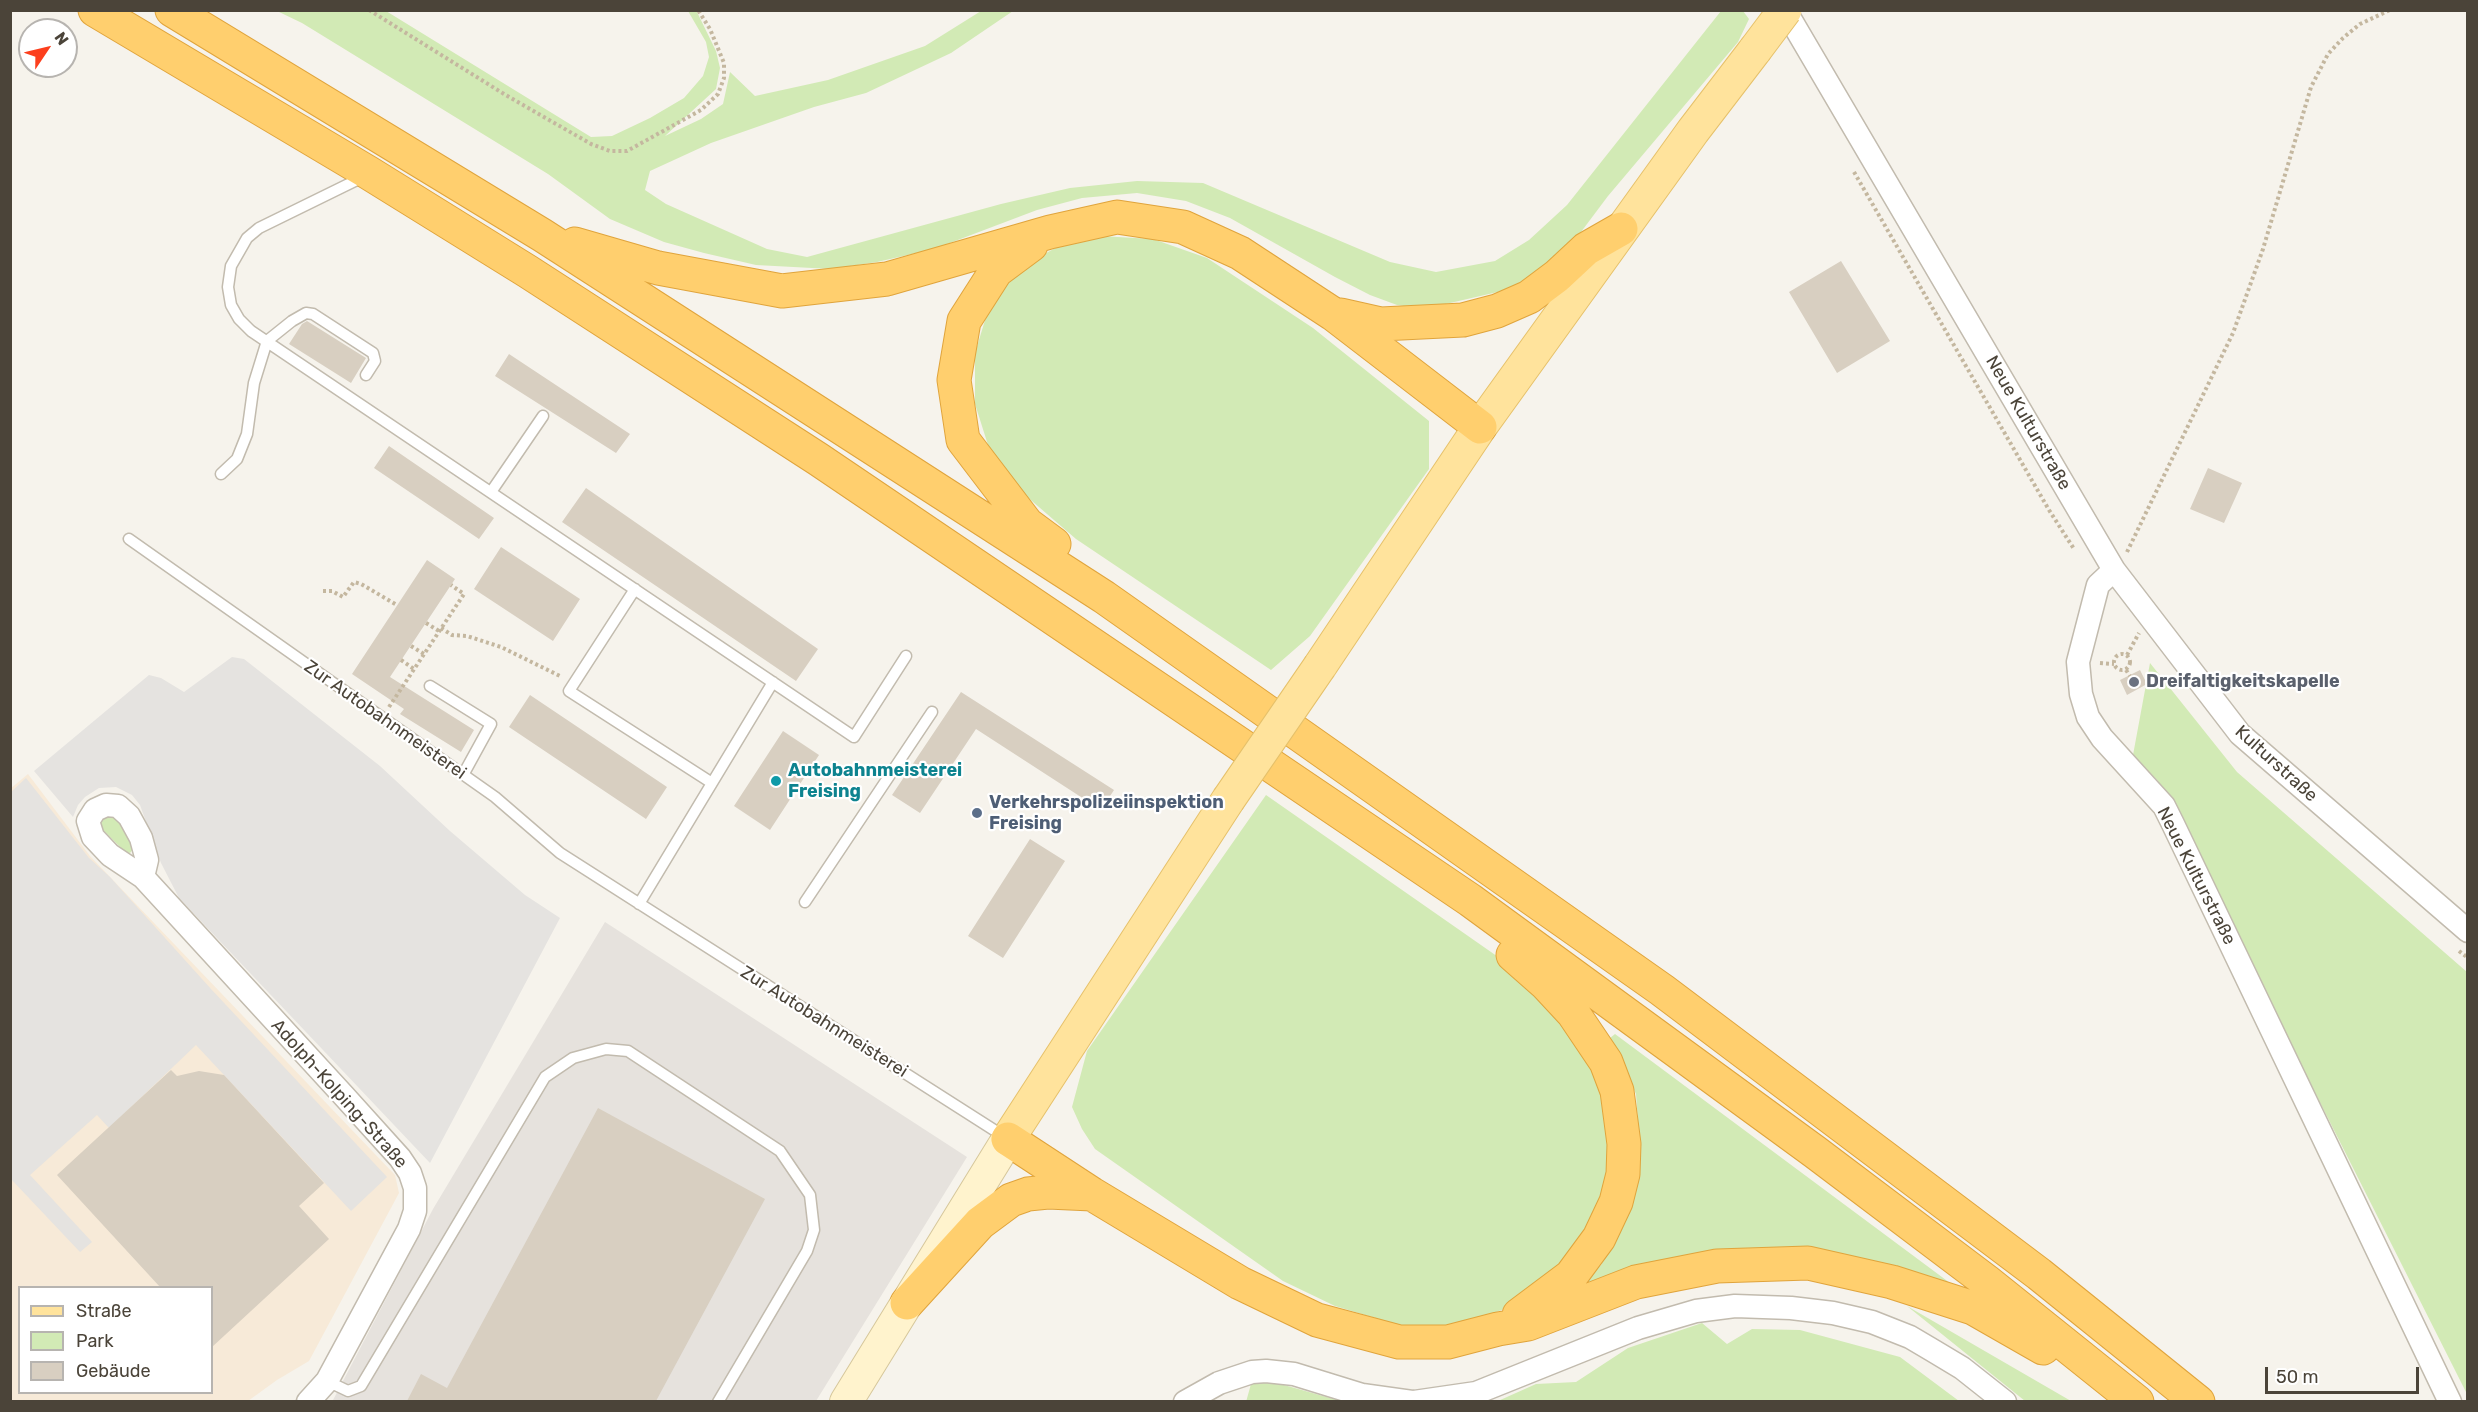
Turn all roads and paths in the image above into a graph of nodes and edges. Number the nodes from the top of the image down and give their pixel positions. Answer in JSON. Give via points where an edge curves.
{"nodes":[{"id":1,"x":95,"y":10,"type":"edge"},
{"id":2,"x":172,"y":10,"type":"edge"},
{"id":3,"x":369,"y":10,"type":"edge"},
{"id":4,"x":698,"y":10,"type":"edge"},
{"id":5,"x":1785,"y":10,"type":"edge"},
{"id":6,"x":2390,"y":10,"type":"edge"},
{"id":7,"x":369,"y":174,"type":"junction"},
{"id":8,"x":1621,"y":229,"type":"junction"},
{"id":9,"x":1050,"y":232,"type":"junction"},
{"id":10,"x":542,"y":235,"type":"junction"},
{"id":11,"x":1333,"y":314,"type":"junction"},
{"id":12,"x":267,"y":341,"type":"junction"},
{"id":13,"x":366,"y":375,"type":"dead end"},
{"id":14,"x":543,"y":416,"type":"dead end"},
{"id":15,"x":1480,"y":427,"type":"junction"},
{"id":16,"x":221,"y":474,"type":"dead end"},
{"id":17,"x":491,"y":492,"type":"junction"},
{"id":18,"x":129,"y":539,"type":"dead end"},
{"id":19,"x":2114,"y":570,"type":"junction"},
{"id":20,"x":450,"y":585,"type":"dead end"},
{"id":21,"x":635,"y":589,"type":"junction"},
{"id":22,"x":323,"y":591,"type":"dead end"},
{"id":23,"x":1104,"y":597,"type":"junction"},
{"id":24,"x":397,"y":605,"type":"dead end"},
{"id":25,"x":426,"y":623,"type":"dead end"},
{"id":26,"x":440,"y":630,"type":"junction"},
{"id":27,"x":2139,"y":633,"type":"dead end"},
{"id":28,"x":411,"y":646,"type":"dead end"},
{"id":29,"x":424,"y":654,"type":"junction"},
{"id":30,"x":2127,"y":655,"type":"junction"},
{"id":31,"x":906,"y":656,"type":"dead end"},
{"id":32,"x":401,"y":660,"type":"dead end"},
{"id":33,"x":414,"y":669,"type":"junction"},
{"id":34,"x":2126,"y":670,"type":"junction"},
{"id":35,"x":2130,"y":676,"type":"dead end"},
{"id":36,"x":773,"y":682,"type":"junction"},
{"id":37,"x":573,"y":684,"type":"junction"},
{"id":38,"x":430,"y":686,"type":"dead end"},
{"id":39,"x":932,"y":711,"type":"dead end"},
{"id":40,"x":382,"y":717,"type":"junction"},
{"id":41,"x":463,"y":775,"type":"junction"},
{"id":42,"x":712,"y":783,"type":"junction"},
{"id":43,"x":143,"y":877,"type":"dead end"},
{"id":44,"x":1470,"y":900,"type":"junction"},
{"id":45,"x":805,"y":902,"type":"dead end"},
{"id":46,"x":639,"y":904,"type":"junction"},
{"id":47,"x":2468,"y":931,"type":"edge"},
{"id":48,"x":1008,"y":1139,"type":"junction"},
{"id":49,"x":1092,"y":1194,"type":"junction"},
{"id":50,"x":907,"y":1303,"type":"junction"},
{"id":51,"x":1498,"y":1329,"type":"junction"},
{"id":52,"x":327,"y":1381,"type":"junction"},
{"id":53,"x":308,"y":1401,"type":"edge"},
{"id":54,"x":718,"y":1401,"type":"edge"},
{"id":55,"x":846,"y":1401,"type":"edge"},
{"id":56,"x":1185,"y":1401,"type":"edge"},
{"id":57,"x":1413,"y":1401,"type":"edge"},
{"id":58,"x":2005,"y":1401,"type":"edge"},
{"id":59,"x":2110,"y":1401,"type":"edge"},
{"id":60,"x":2137,"y":1401,"type":"edge"},
{"id":61,"x":2198,"y":1401,"type":"edge"},
{"id":62,"x":2450,"y":1401,"type":"edge"}],
"edges":[{"from":1,"to":7,"type":"highway"},
{"from":2,"to":10,"type":"highway"},
{"from":3,"to":4,"type":"path","via":[[591,144],[610,151],[627,151],[701,110],[718,94],[724,63]]},
{"from":5,"to":8,"type":"main road","bridge":true},
{"from":5,"to":19,"type":"street","name":"Neue Kulturstraße"},
{"from":6,"to":19,"type":"path","via":[[2360,24],[2343,38],[2328,54],[2311,87],[2263,249],[2233,333],[2131,547]]},
{"from":7,"to":12,"type":"lane","via":[[259,228],[238,252],[228,287],[231,305],[239,319]]},
{"from":7,"to":44,"type":"highway","via":[[818,459]]},
{"from":8,"to":11,"type":"highway","via":[[1586,249],[1529,297],[1497,310],[1463,320],[1381,324]]},
{"from":8,"to":15,"type":"main road"},
{"from":9,"to":10,"type":"highway","via":[[887,279],[783,291],[658,268]]},
{"from":9,"to":11,"type":"highway","via":[[1117,217],[1183,227],[1240,253]]},
{"from":9,"to":23,"type":"highway","via":[[996,271],[964,321],[954,380],[963,440],[1027,524],[1082,565]]},
{"from":10,"to":23,"type":"highway"},
{"from":11,"to":15,"type":"highway"},
{"from":12,"to":13,"type":"lane","via":[[292,321],[306,313],[313,314],[373,353],[375,361]]},
{"from":12,"to":16,"type":"lane","via":[[254,383],[247,434],[237,459]]},
{"from":12,"to":17,"type":"lane"},
{"from":14,"to":17,"type":"lane"},
{"from":15,"to":48,"type":"main road","bridge":true,"via":[[1228,800]]},
{"from":17,"to":21,"type":"lane"},
{"from":18,"to":40,"type":"lane","name":"Zur Autobahnmeisterei"},
{"from":19,"to":47,"type":"street","name":"Kulturstraße","via":[[2240,734]]},
{"from":19,"to":62,"type":"street","name":"Neue Kulturstraße","via":[[2098,585],[2078,662],[2080,694],[2088,717],[2164,806]]},
{"from":20,"to":26,"type":"path","via":[[464,594]]},
{"from":21,"to":36,"type":"lane"},
{"from":21,"to":37,"type":"lane"},
{"from":22,"to":24,"type":"path","via":[[343,597],[354,582]]},
{"from":23,"to":61,"type":"highway","via":[[1662,990],[2040,1274]]},
{"from":25,"to":26,"type":"path"},
{"from":26,"to":29,"type":"path"},
{"from":26,"to":37,"type":"path","via":[[501,646]]},
{"from":27,"to":30,"type":"path"},
{"from":28,"to":29,"type":"path"},
{"from":29,"to":33,"type":"path"},
{"from":30,"to":34,"type":"path","via":[[2131,662]]},
{"from":30,"to":34,"type":"path","via":[[2117,655],[2114,663],[2116,669]]},
{"from":31,"to":36,"type":"lane","via":[[854,737]]},
{"from":32,"to":33,"type":"path"},
{"from":33,"to":40,"type":"path"},
{"from":34,"to":35,"type":"path"},
{"from":36,"to":42,"type":"lane"},
{"from":37,"to":42,"type":"lane","via":[[569,691]]},
{"from":38,"to":41,"type":"lane","via":[[492,724]]},
{"from":39,"to":45,"type":"lane"},
{"from":40,"to":41,"type":"lane","name":"Zur Autobahnmeisterei"},
{"from":41,"to":46,"type":"lane","name":"Zur Autobahnmeisterei","via":[[560,853]]},
{"from":42,"to":46,"type":"lane"},
{"from":43,"to":52,"type":"street","name":"Adolph-Kolping-Straße","via":[[410,1173],[415,1188],[415,1211],[409,1228]]},
{"from":44,"to":51,"type":"highway","via":[[1495,939],[1547,985],[1591,1037],[1617,1091],[1624,1144],[1623,1174],[1616,1202],[1599,1238],[1571,1276]]},
{"from":44,"to":60,"type":"highway","via":[[1986,1281]]},
{"from":46,"to":48,"type":"lane","name":"Zur Autobahnmeisterei"},
{"from":48,"to":49,"type":"highway"},
{"from":48,"to":50,"type":"main road"},
{"from":49,"to":50,"type":"highway","via":[[1048,1192],[1011,1200],[980,1223]]},
{"from":49,"to":51,"type":"highway","via":[[1240,1283],[1317,1320],[1399,1342],[1448,1342]]},
{"from":50,"to":55,"type":"main road"},
{"from":51,"to":59,"type":"highway","via":[[1528,1324],[1636,1282],[1717,1266],[1808,1263],[1892,1282],[1973,1308],[2037,1344]]},
{"from":52,"to":53,"type":"street","name":"Adolph-Kolping-Straße"},
{"from":52,"to":54,"type":"lane","via":[[348,1391],[362,1386],[545,1077],[573,1058],[606,1049],[628,1051],[780,1151],[810,1195],[814,1230],[807,1251]]},
{"from":56,"to":57,"type":"street","via":[[1219,1383],[1266,1371],[1294,1374],[1362,1395]]},
{"from":57,"to":58,"type":"street","via":[[1476,1393],[1638,1328],[1696,1311],[1742,1306],[1811,1310],[1872,1322],[1932,1350]]}]}
